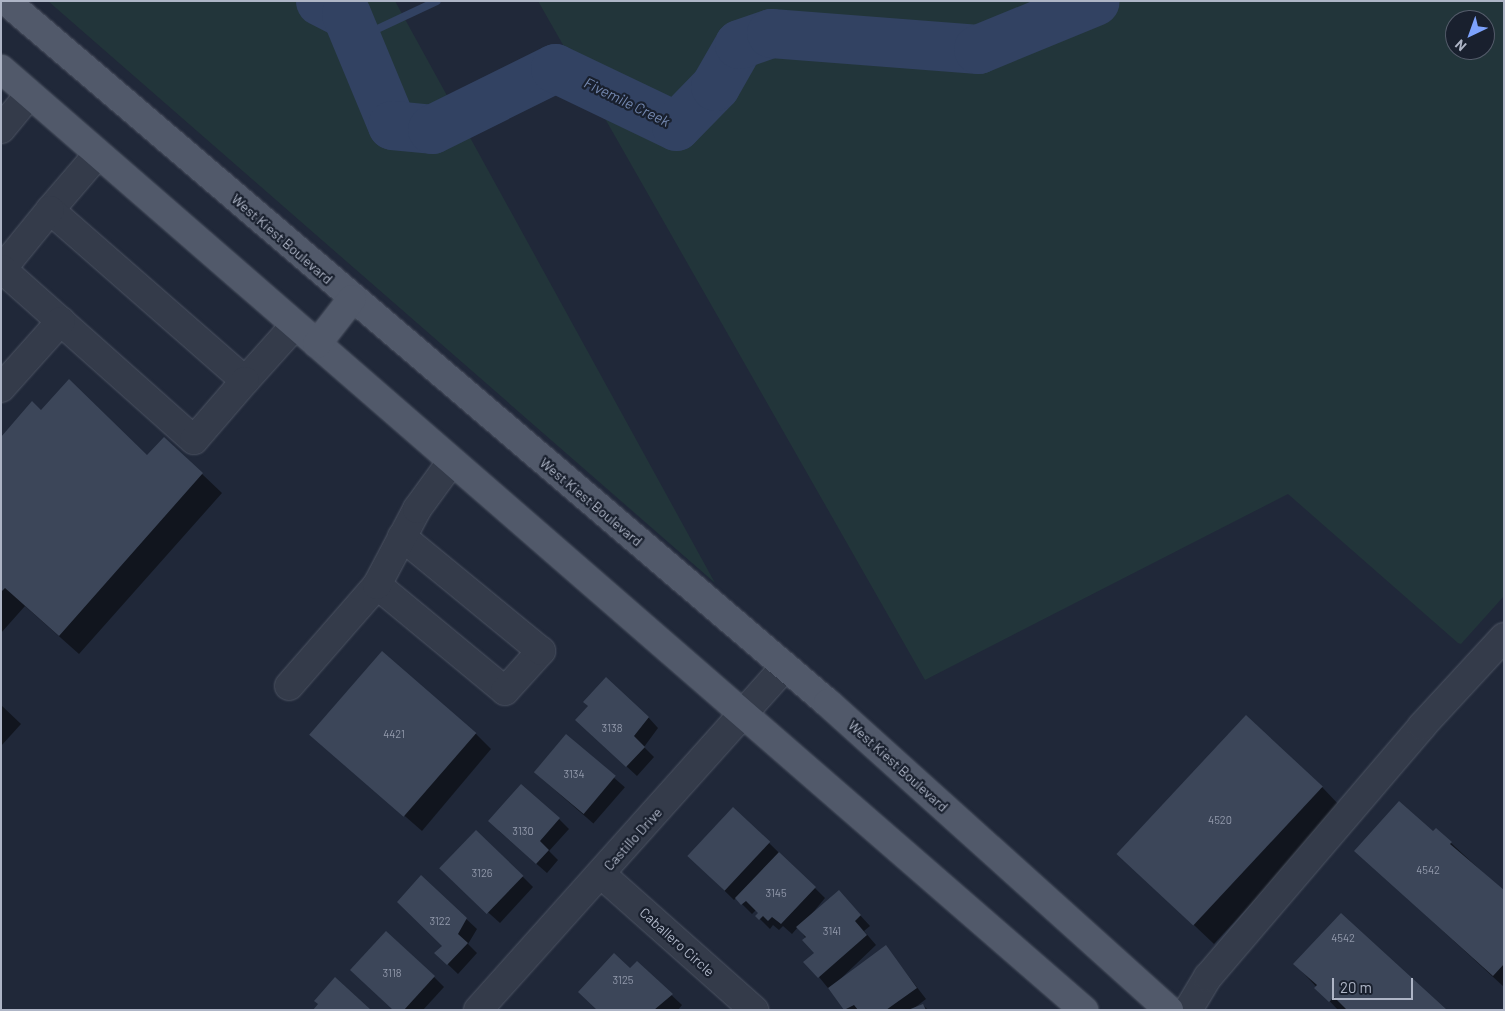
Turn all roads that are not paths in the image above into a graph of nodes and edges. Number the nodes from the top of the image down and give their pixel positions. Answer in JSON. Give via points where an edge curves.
{"nodes":[{"id":1,"x":6,"y":1,"type":"edge"},
{"id":2,"x":1,"y":69,"type":"edge"},
{"id":3,"x":30,"y":94,"type":"junction"},
{"id":4,"x":1,"y":129,"type":"edge"},
{"id":5,"x":1,"y":143,"type":"edge"},
{"id":6,"x":1,"y":148,"type":"edge"},
{"id":7,"x":98,"y":154,"type":"junction"},
{"id":8,"x":50,"y":210,"type":"junction"},
{"id":9,"x":2,"y":269,"type":"edge"},
{"id":10,"x":352,"y":299,"type":"junction"},
{"id":11,"x":60,"y":320,"type":"junction"},
{"id":12,"x":295,"y":325,"type":"junction"},
{"id":13,"x":317,"y":344,"type":"junction"},
{"id":14,"x":245,"y":381,"type":"junction"},
{"id":15,"x":1,"y":388,"type":"edge"},
{"id":16,"x":452,"y":461,"type":"junction"},
{"id":17,"x":402,"y":537,"type":"junction"},
{"id":18,"x":378,"y":585,"type":"junction"},
{"id":19,"x":1504,"y":637,"type":"edge"},
{"id":20,"x":785,"y":667,"type":"junction"},
{"id":21,"x":289,"y":686,"type":"dead end"},
{"id":22,"x":744,"y":716,"type":"junction"},
{"id":23,"x":601,"y":874,"type":"junction"},
{"id":24,"x":478,"y":1010,"type":"edge"},
{"id":25,"x":754,"y":1010,"type":"edge"},
{"id":26,"x":1084,"y":1010,"type":"edge"},
{"id":27,"x":1169,"y":1010,"type":"edge"},
{"id":28,"x":1188,"y":1010,"type":"edge"}],
"edges":[{"from":1,"to":10,"type":"main road","name":"West Kiest Boulevard"},
{"from":2,"to":3,"type":"main road"},
{"from":3,"to":4,"type":"street"},
{"from":3,"to":7,"type":"main road"},
{"from":5,"to":6,"type":"street"},
{"from":7,"to":8,"type":"street"},
{"from":7,"to":12,"type":"main road"},
{"from":8,"to":9,"type":"street"},
{"from":8,"to":14,"type":"street"},
{"from":9,"to":11,"type":"street"},
{"from":10,"to":13,"type":"main road"},
{"from":10,"to":20,"type":"main road","name":"West Kiest Boulevard"},
{"from":11,"to":14,"type":"street","via":[[194,440]]},
{"from":11,"to":15,"type":"street"},
{"from":12,"to":13,"type":"main road"},
{"from":12,"to":14,"type":"street"},
{"from":13,"to":16,"type":"main road"},
{"from":16,"to":17,"type":"street","via":[[417,509]]},
{"from":16,"to":22,"type":"main road"},
{"from":17,"to":18,"type":"street"},
{"from":17,"to":18,"type":"street","via":[[540,651],[505,691]]},
{"from":18,"to":21,"type":"street"},
{"from":19,"to":28,"type":"street","via":[[1422,726],[1208,977]]},
{"from":20,"to":22,"type":"street","name":"Castillo Drive"},
{"from":20,"to":27,"type":"main road","name":"West Kiest Boulevard"},
{"from":22,"to":23,"type":"street","name":"Castillo Drive"},
{"from":22,"to":26,"type":"main road"},
{"from":23,"to":24,"type":"street","name":"Castillo Drive"},
{"from":23,"to":25,"type":"street","name":"Caballero Circle"}]}
